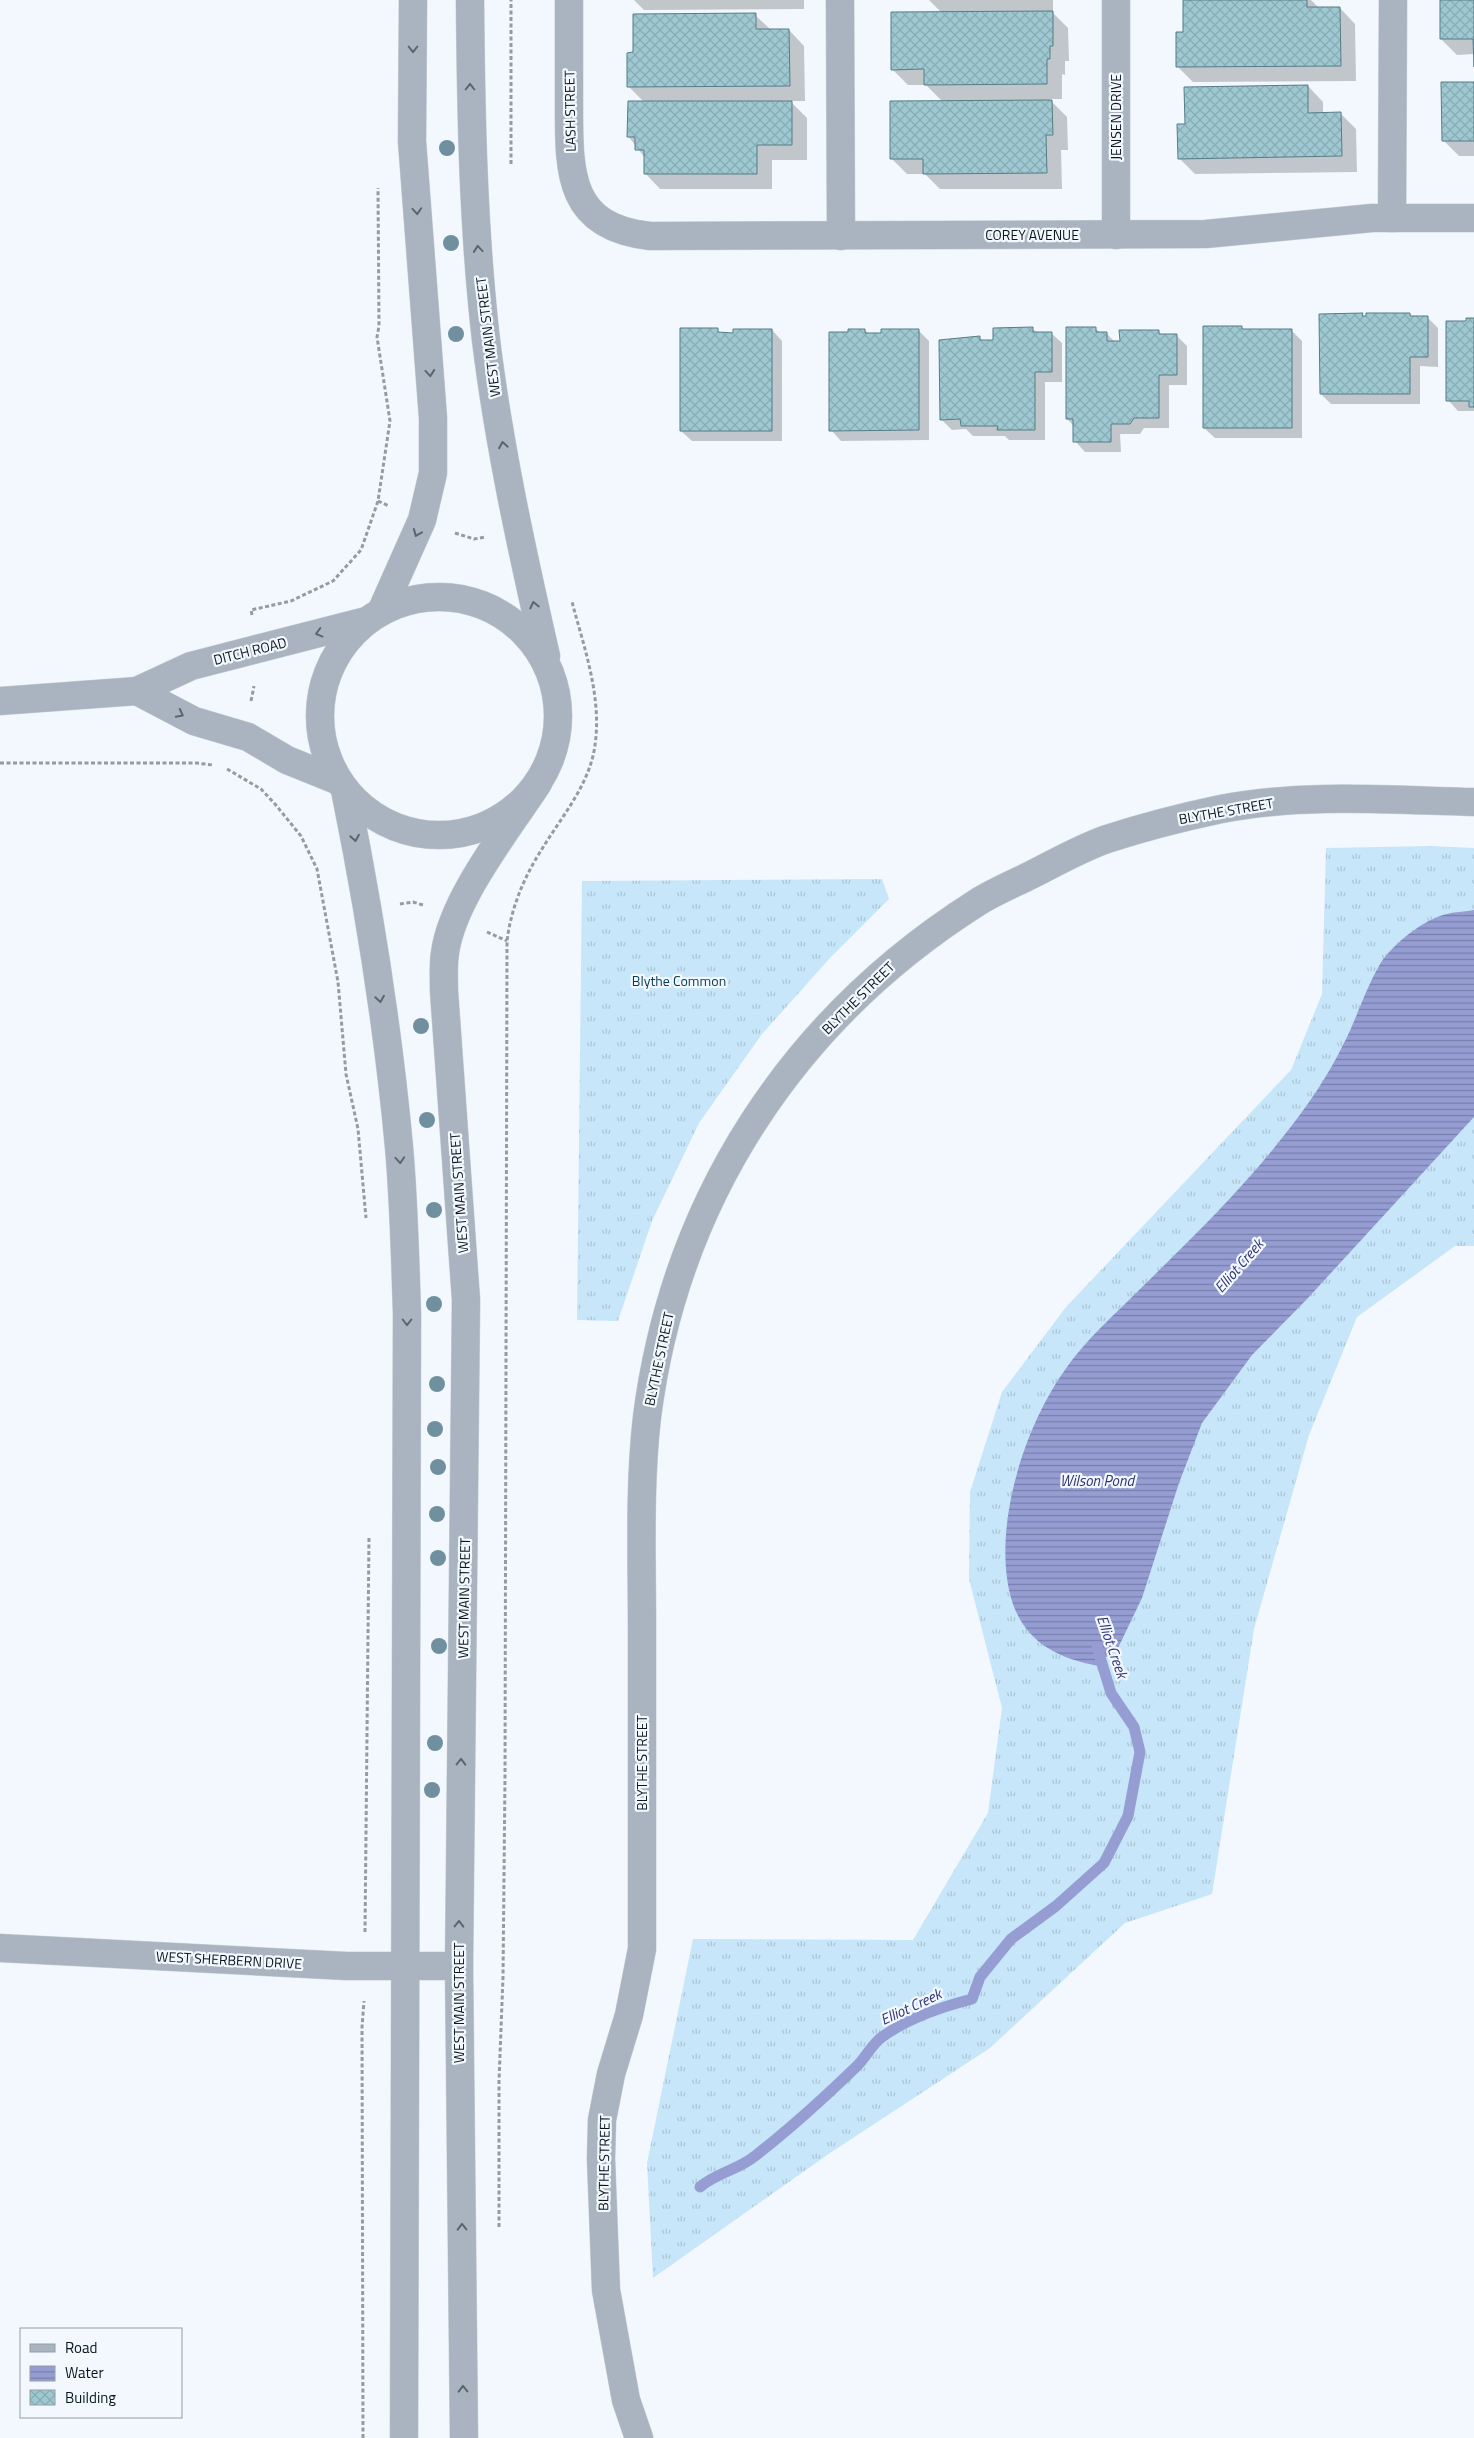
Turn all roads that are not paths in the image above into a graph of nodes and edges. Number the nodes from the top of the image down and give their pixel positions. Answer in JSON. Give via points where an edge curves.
{"nodes":[{"id":1,"x":413,"y":0,"type":"edge"},
{"id":2,"x":470,"y":0,"type":"edge"},
{"id":3,"x":569,"y":0,"type":"edge"},
{"id":4,"x":840,"y":0,"type":"edge"},
{"id":5,"x":1116,"y":0,"type":"edge"},
{"id":6,"x":1393,"y":0,"type":"edge"},
{"id":7,"x":594,"y":216,"type":"joint"},
{"id":8,"x":1392,"y":218,"type":"junction"},
{"id":9,"x":1474,"y":218,"type":"edge"},
{"id":10,"x":1116,"y":235,"type":"junction"},
{"id":11,"x":841,"y":236,"type":"junction"},
{"id":12,"x":373,"y":616,"type":"junction"},
{"id":13,"x":549,"y":669,"type":"junction"},
{"id":14,"x":137,"y":691,"type":"junction"},
{"id":15,"x":0,"y":702,"type":"edge"},
{"id":16,"x":538,"y":783,"type":"junction"},
{"id":17,"x":342,"y":786,"type":"junction"},
{"id":18,"x":1474,"y":802,"type":"edge"},
{"id":19,"x":0,"y":1948,"type":"edge"},
{"id":20,"x":404,"y":1966,"type":"junction"},
{"id":21,"x":459,"y":1966,"type":"junction"},
{"id":22,"x":404,"y":2438,"type":"edge"},
{"id":23,"x":464,"y":2438,"type":"edge"},
{"id":24,"x":639,"y":2438,"type":"edge"}],
"edges":[{"from":1,"to":12,"type":"street","one_way":true,"via":[[412,141],[434,451],[430,493],[422,520]]},
{"from":13,"to":2,"type":"street","name":"WEST MAIN STREET","one_way":true,"via":[[518,530],[493,388],[482,296],[473,181]]},
{"from":3,"to":7,"type":"street","name":"LASH STREET","via":[[569,148],[573,180]]},
{"from":4,"to":11,"type":"street"},
{"from":5,"to":10,"type":"street","name":"JENSEN DRIVE"},
{"from":6,"to":8,"type":"street"},
{"from":7,"to":11,"type":"street","name":"COREY AVENUE","via":[[627,233],[650,236]]},
{"from":8,"to":9,"type":"street","name":"COREY AVENUE"},
{"from":8,"to":10,"type":"street","name":"COREY AVENUE","via":[[1240,232]]},
{"from":10,"to":11,"type":"street","name":"COREY AVENUE"},
{"from":12,"to":13,"type":"street","name":"DITCH ROAD","via":[[418,598],[458,598],[496,611],[527,635]]},
{"from":12,"to":14,"type":"street","name":"DITCH ROAD","one_way":true,"via":[[191,666]]},
{"from":12,"to":17,"type":"street","via":[[339,650],[330,668],[320,706],[323,745],[329,764]]},
{"from":13,"to":16,"type":"street","name":"WEST MAIN STREET","via":[[558,708],[555,747]]},
{"from":14,"to":15,"type":"street","name":"DITCH ROAD"},
{"from":14,"to":17,"type":"street","one_way":true,"via":[[194,721],[248,737]]},
{"from":16,"to":17,"type":"street","via":[[524,801],[487,826],[444,836],[406,831],[379,820],[361,807]]},
{"from":21,"to":16,"type":"street","name":"WEST MAIN STREET","one_way":true,"via":[[466,1300],[444,960],[455,918],[464,900]]},
{"from":17,"to":20,"type":"street","one_way":true,"via":[[357,854],[391,1072],[404,1238],[407,1313]]},
{"from":18,"to":24,"type":"street","name":"BLYTHE STREET","via":[[1326,798],[1224,809],[1103,840],[981,900],[898,958],[827,1027],[766,1100],[713,1192],[675,1288],[648,1416],[642,1495],[642,1948],[602,2120],[606,2290],[626,2400]]},
{"from":19,"to":20,"type":"street","name":"WEST SHERBERN DRIVE","via":[[346,1966]]},
{"from":20,"to":21,"type":"street","name":"WEST SHERBERN DRIVE"},
{"from":20,"to":22,"type":"street"},
{"from":23,"to":21,"type":"street","name":"WEST MAIN STREET","one_way":true}]}
